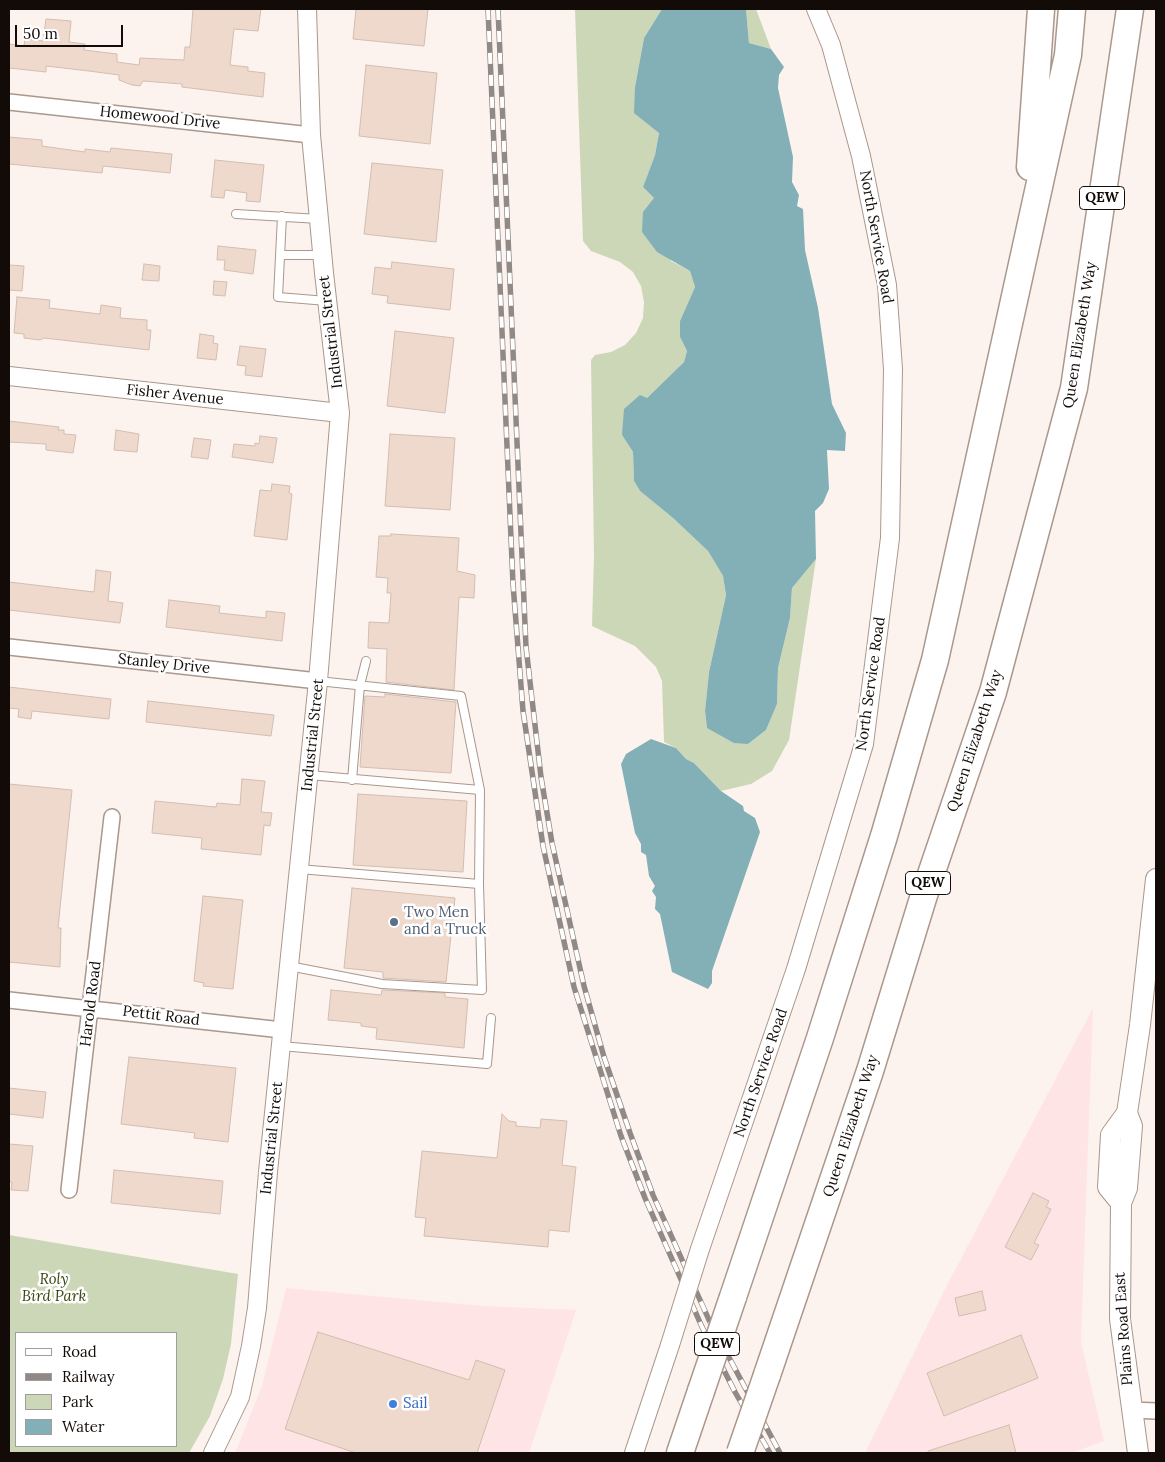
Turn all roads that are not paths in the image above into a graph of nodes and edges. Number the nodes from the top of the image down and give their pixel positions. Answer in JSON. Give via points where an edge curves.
{"nodes":[{"id":1,"x":307,"y":9,"type":"edge"},
{"id":2,"x":816,"y":9,"type":"edge"},
{"id":3,"x":1041,"y":9,"type":"edge"},
{"id":4,"x":1072,"y":9,"type":"edge"},
{"id":5,"x":1130,"y":9,"type":"edge"},
{"id":6,"x":9,"y":102,"type":"edge"},
{"id":7,"x":312,"y":135,"type":"junction"},
{"id":8,"x":236,"y":214,"type":"dead end"},
{"id":9,"x":282,"y":216,"type":"junction"},
{"id":10,"x":319,"y":219,"type":"junction"},
{"id":11,"x":280,"y":255,"type":"junction"},
{"id":12,"x":322,"y":255,"type":"junction"},
{"id":13,"x":327,"y":301,"type":"junction"},
{"id":14,"x":1001,"y":363,"type":"junction"},
{"id":15,"x":9,"y":376,"type":"edge"},
{"id":16,"x":340,"y":413,"type":"junction"},
{"id":17,"x":9,"y":647,"type":"edge"},
{"id":18,"x":366,"y":661,"type":"dead end"},
{"id":19,"x":318,"y":680,"type":"junction"},
{"id":20,"x":360,"y":685,"type":"junction"},
{"id":21,"x":309,"y":775,"type":"junction"},
{"id":22,"x":352,"y":780,"type":"junction"},
{"id":23,"x":480,"y":790,"type":"junction"},
{"id":24,"x":112,"y":817,"type":"dead end"},
{"id":25,"x":299,"y":869,"type":"junction"},
{"id":26,"x":1156,"y":879,"type":"edge"},
{"id":27,"x":479,"y":884,"type":"junction"},
{"id":28,"x":289,"y":966,"type":"junction"},
{"id":29,"x":1150,"y":997,"type":"edge"},
{"id":30,"x":9,"y":1000,"type":"edge"},
{"id":31,"x":91,"y":1008,"type":"junction"},
{"id":32,"x":491,"y":1018,"type":"dead end"},
{"id":33,"x":282,"y":1038,"type":"junction"},
{"id":34,"x":69,"y":1190,"type":"dead end"},
{"id":35,"x":1131,"y":1410,"type":"junction"},
{"id":36,"x":1156,"y":1411,"type":"edge"},
{"id":37,"x":212,"y":1453,"type":"edge"},
{"id":38,"x":634,"y":1453,"type":"edge"},
{"id":39,"x":680,"y":1453,"type":"edge"},
{"id":40,"x":740,"y":1453,"type":"edge"},
{"id":41,"x":1138,"y":1453,"type":"edge"}],
"edges":[{"from":1,"to":7,"type":"street","name":"Industrial Street"},
{"from":2,"to":38,"type":"street","name":"North Service Road","bridge":true,"via":[[831,45],[861,156],[887,285],[893,369],[890,538],[864,744],[796,969]]},
{"from":3,"to":14,"type":"highway","via":[[1028,203]]},
{"from":4,"to":14,"type":"highway","number":"QEW","via":[[1068,55]]},
{"from":5,"to":40,"type":"highway","name":"Queen Elizabeth Way","number":"QEW","bridge":true,"via":[[1072,397],[993,692],[924,895],[867,1080]]},
{"from":6,"to":7,"type":"street","name":"Homewood Drive"},
{"from":7,"to":10,"type":"street","name":"Industrial Street"},
{"from":8,"to":9,"type":"lane"},
{"from":9,"to":10,"type":"lane"},
{"from":9,"to":11,"type":"lane"},
{"from":10,"to":12,"type":"street","name":"Industrial Street"},
{"from":11,"to":12,"type":"lane"},
{"from":11,"to":13,"type":"lane","via":[[278,297]]},
{"from":12,"to":13,"type":"street","name":"Industrial Street"},
{"from":13,"to":16,"type":"street","name":"Industrial Street"},
{"from":14,"to":39,"type":"highway","number":"QEW","bridge":true,"via":[[935,660],[884,836],[823,1029]]},
{"from":15,"to":16,"type":"street","name":"Fisher Avenue"},
{"from":16,"to":19,"type":"street","name":"Industrial Street"},
{"from":17,"to":19,"type":"street","name":"Stanley Drive"},
{"from":18,"to":20,"type":"lane"},
{"from":19,"to":20,"type":"lane"},
{"from":19,"to":21,"type":"street","name":"Industrial Street"},
{"from":20,"to":22,"type":"lane"},
{"from":20,"to":23,"type":"lane","via":[[461,696]]},
{"from":21,"to":22,"type":"lane"},
{"from":21,"to":25,"type":"street","name":"Industrial Street"},
{"from":22,"to":23,"type":"lane"},
{"from":23,"to":27,"type":"lane"},
{"from":24,"to":31,"type":"street","name":"Harold Road"},
{"from":25,"to":27,"type":"lane"},
{"from":25,"to":28,"type":"street","name":"Industrial Street"},
{"from":26,"to":29,"type":"main road","name":"Plains Road East"},
{"from":27,"to":28,"type":"lane","via":[[482,990],[382,984]]},
{"from":28,"to":33,"type":"street","name":"Industrial Street"},
{"from":29,"to":35,"type":"main road","name":"Plains Road East","via":[[1127,1113],[1132,1126],[1128,1188],[1121,1203],[1120,1319]]},
{"from":30,"to":31,"type":"street","name":"Pettit Road"},
{"from":31,"to":33,"type":"street","name":"Pettit Road"},
{"from":31,"to":34,"type":"street","name":"Harold Road"},
{"from":32,"to":33,"type":"lane","via":[[487,1064]]},
{"from":33,"to":37,"type":"street","name":"Industrial Street","via":[[251,1346],[240,1397]]},
{"from":35,"to":36,"type":"street"},
{"from":35,"to":41,"type":"main road","name":"Plains Road East"}]}
